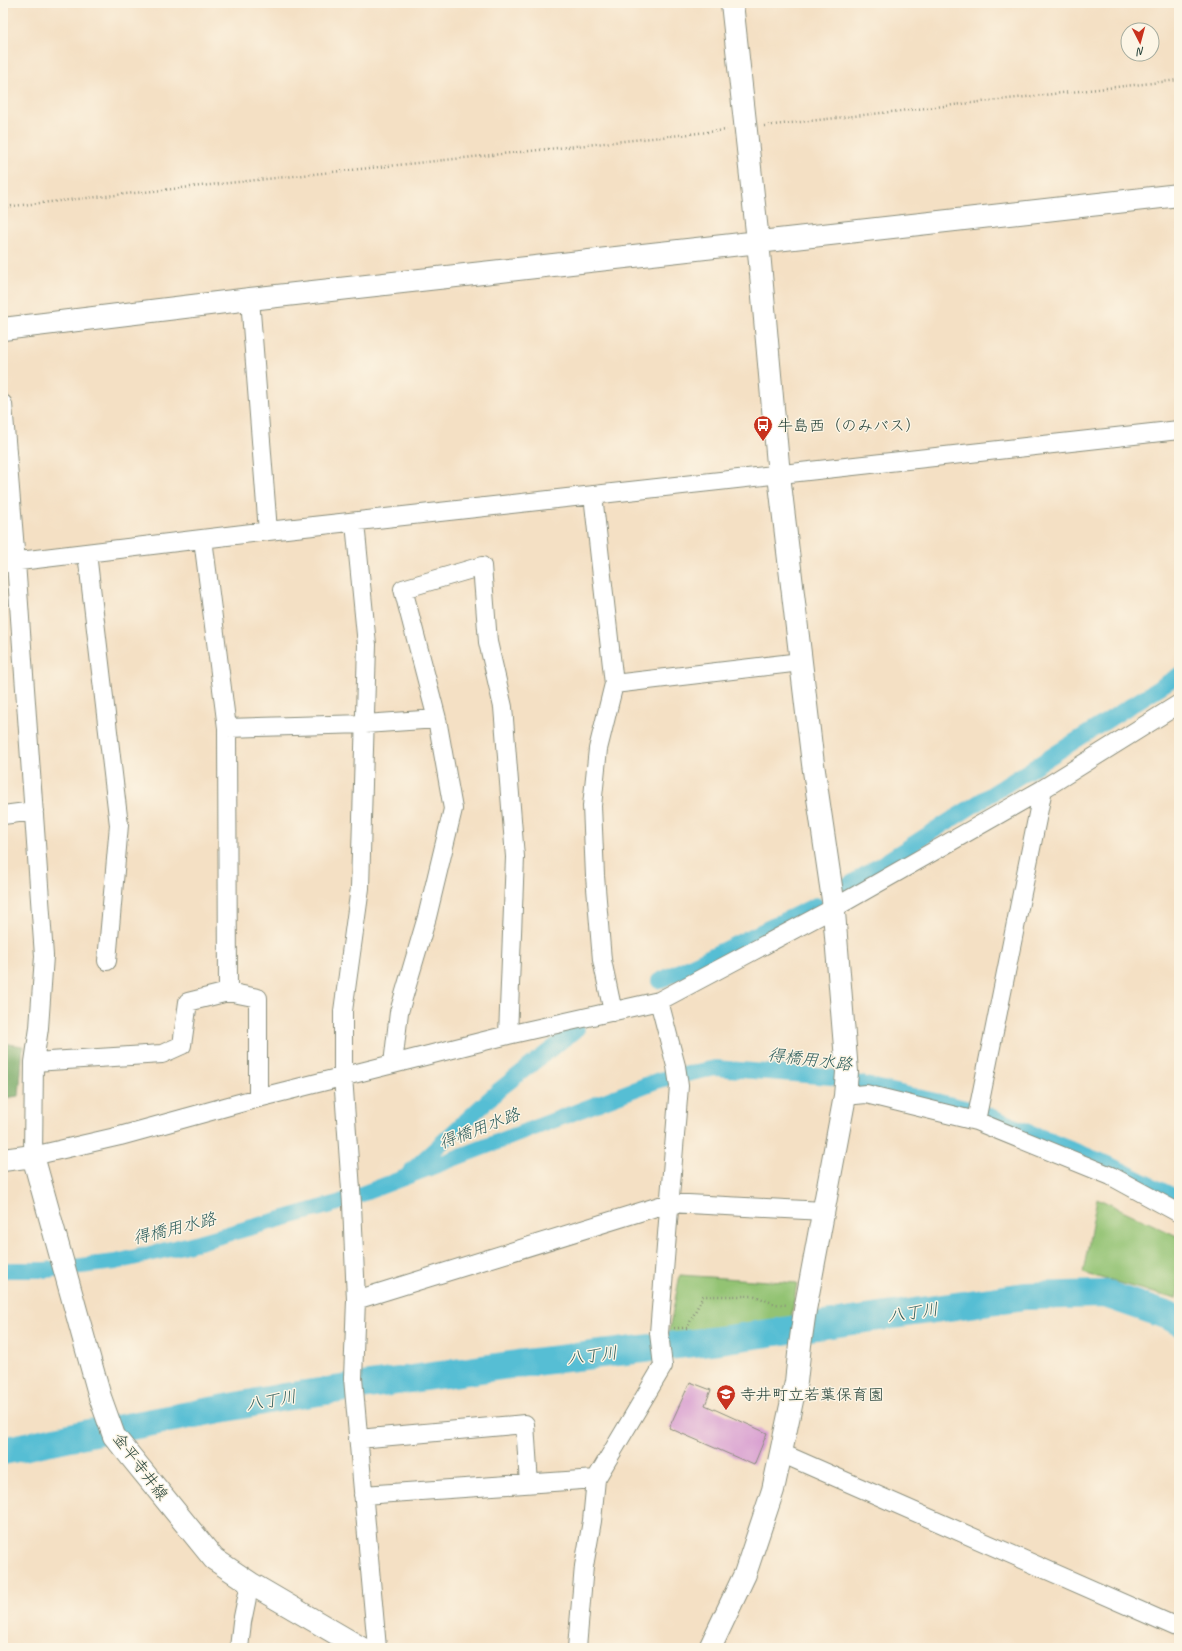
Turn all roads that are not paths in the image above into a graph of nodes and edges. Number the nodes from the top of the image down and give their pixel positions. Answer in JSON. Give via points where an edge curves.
{"nodes":[{"id":1,"x":732,"y":3,"type":"edge"},
{"id":2,"x":1179,"y":195,"type":"edge"},
{"id":3,"x":758,"y":241,"type":"junction"},
{"id":4,"x":250,"y":299,"type":"junction"},
{"id":5,"x":3,"y":329,"type":"edge"},
{"id":6,"x":3,"y":404,"type":"edge"},
{"id":7,"x":1179,"y":430,"type":"edge"},
{"id":8,"x":779,"y":475,"type":"junction"},
{"id":9,"x":593,"y":495,"type":"junction"},
{"id":10,"x":355,"y":523,"type":"junction"},
{"id":11,"x":268,"y":531,"type":"junction"},
{"id":12,"x":203,"y":540,"type":"junction"},
{"id":13,"x":87,"y":553,"type":"junction"},
{"id":14,"x":9,"y":562,"type":"edge"},
{"id":15,"x":801,"y":662,"type":"junction"},
{"id":16,"x":614,"y":684,"type":"junction"},
{"id":17,"x":1179,"y":704,"type":"edge"},
{"id":18,"x":437,"y":719,"type":"junction"},
{"id":19,"x":365,"y":724,"type":"junction"},
{"id":20,"x":227,"y":728,"type":"junction"},
{"id":21,"x":1043,"y":789,"type":"junction"},
{"id":22,"x":34,"y":811,"type":"junction"},
{"id":23,"x":3,"y":815,"type":"edge"},
{"id":24,"x":833,"y":897,"type":"junction"},
{"id":25,"x":107,"y":961,"type":"dead end"},
{"id":26,"x":228,"y":992,"type":"junction"},
{"id":27,"x":659,"y":1001,"type":"junction"},
{"id":28,"x":613,"y":1012,"type":"junction"},
{"id":29,"x":508,"y":1034,"type":"junction"},
{"id":30,"x":34,"y":1062,"type":"junction"},
{"id":31,"x":393,"y":1064,"type":"junction"},
{"id":32,"x":343,"y":1076,"type":"junction"},
{"id":33,"x":846,"y":1086,"type":"junction"},
{"id":34,"x":258,"y":1098,"type":"junction"},
{"id":35,"x":976,"y":1121,"type":"junction"},
{"id":36,"x":33,"y":1156,"type":"junction"},
{"id":37,"x":3,"y":1160,"type":"edge"},
{"id":38,"x":669,"y":1203,"type":"junction"},
{"id":39,"x":824,"y":1211,"type":"junction"},
{"id":40,"x":1179,"y":1213,"type":"edge"},
{"id":41,"x":356,"y":1300,"type":"junction"},
{"id":42,"x":358,"y":1439,"type":"junction"},
{"id":43,"x":781,"y":1453,"type":"junction"},
{"id":44,"x":596,"y":1479,"type":"junction"},
{"id":45,"x":529,"y":1484,"type":"junction"},
{"id":46,"x":363,"y":1495,"type":"junction"},
{"id":47,"x":250,"y":1583,"type":"junction"},
{"id":48,"x":1179,"y":1628,"type":"edge"},
{"id":49,"x":239,"y":1648,"type":"edge"},
{"id":50,"x":361,"y":1648,"type":"edge"},
{"id":51,"x":377,"y":1648,"type":"edge"},
{"id":52,"x":577,"y":1648,"type":"edge"},
{"id":53,"x":710,"y":1648,"type":"edge"}],
"edges":[{"from":1,"to":3,"type":"street"},
{"from":2,"to":3,"type":"street"},
{"from":3,"to":4,"type":"street"},
{"from":3,"to":8,"type":"street"},
{"from":4,"to":5,"type":"street"},
{"from":4,"to":11,"type":"street"},
{"from":6,"to":14,"type":"street"},
{"from":7,"to":8,"type":"street"},
{"from":8,"to":9,"type":"street"},
{"from":8,"to":15,"type":"street"},
{"from":9,"to":10,"type":"street"},
{"from":9,"to":16,"type":"street"},
{"from":10,"to":11,"type":"street"},
{"from":10,"to":19,"type":"street","via":[[368,645]]},
{"from":11,"to":12,"type":"street"},
{"from":12,"to":13,"type":"street"},
{"from":12,"to":20,"type":"street"},
{"from":13,"to":14,"type":"street"},
{"from":13,"to":25,"type":"street","via":[[119,825]]},
{"from":14,"to":22,"type":"street"},
{"from":15,"to":16,"type":"street"},
{"from":15,"to":24,"type":"street"},
{"from":16,"to":28,"type":"street","via":[[598,749],[592,806],[602,960]]},
{"from":17,"to":21,"type":"street"},
{"from":18,"to":19,"type":"street"},
{"from":18,"to":29,"type":"street","via":[[403,589],[482,566],[488,642],[503,707],[515,857]]},
{"from":18,"to":31,"type":"street","via":[[453,809],[427,917],[399,1012]]},
{"from":19,"to":20,"type":"street"},
{"from":19,"to":32,"type":"street","via":[[360,888],[344,1011]]},
{"from":20,"to":26,"type":"street"},
{"from":21,"to":24,"type":"street"},
{"from":21,"to":35,"type":"street"},
{"from":22,"to":23,"type":"street"},
{"from":22,"to":30,"type":"street","via":[[44,956]]},
{"from":24,"to":27,"type":"street"},
{"from":24,"to":33,"type":"street"},
{"from":26,"to":30,"type":"street","via":[[188,1002],[182,1045],[162,1054]]},
{"from":26,"to":34,"type":"street","via":[[258,998]]},
{"from":27,"to":28,"type":"street"},
{"from":27,"to":38,"type":"street","via":[[679,1086]]},
{"from":28,"to":29,"type":"street"},
{"from":29,"to":31,"type":"street"},
{"from":30,"to":36,"type":"street"},
{"from":31,"to":32,"type":"street"},
{"from":32,"to":34,"type":"street"},
{"from":32,"to":41,"type":"street"},
{"from":33,"to":35,"type":"street","via":[[866,1094]]},
{"from":33,"to":39,"type":"street"},
{"from":34,"to":36,"type":"street","via":[[120,1136]]},
{"from":35,"to":40,"type":"street","via":[[1111,1176]]},
{"from":36,"to":37,"type":"street"},
{"from":36,"to":47,"type":"street","name":"金平寺井線","via":[[100,1397],[114,1436],[214,1559]]},
{"from":38,"to":39,"type":"street"},
{"from":38,"to":41,"type":"street"},
{"from":38,"to":44,"type":"street","via":[[660,1331],[663,1366]]},
{"from":39,"to":43,"type":"street","via":[[806,1308],[796,1382]]},
{"from":41,"to":42,"type":"street","via":[[353,1378]]},
{"from":42,"to":45,"type":"street","via":[[525,1424]]},
{"from":42,"to":46,"type":"street"},
{"from":43,"to":48,"type":"street"},
{"from":43,"to":53,"type":"street","via":[[773,1490],[745,1574]]},
{"from":44,"to":45,"type":"street"},
{"from":44,"to":52,"type":"street","via":[[584,1566]]},
{"from":45,"to":46,"type":"street"},
{"from":46,"to":51,"type":"street"},
{"from":47,"to":49,"type":"street"},
{"from":47,"to":50,"type":"street","name":"金平寺井線"}]}
